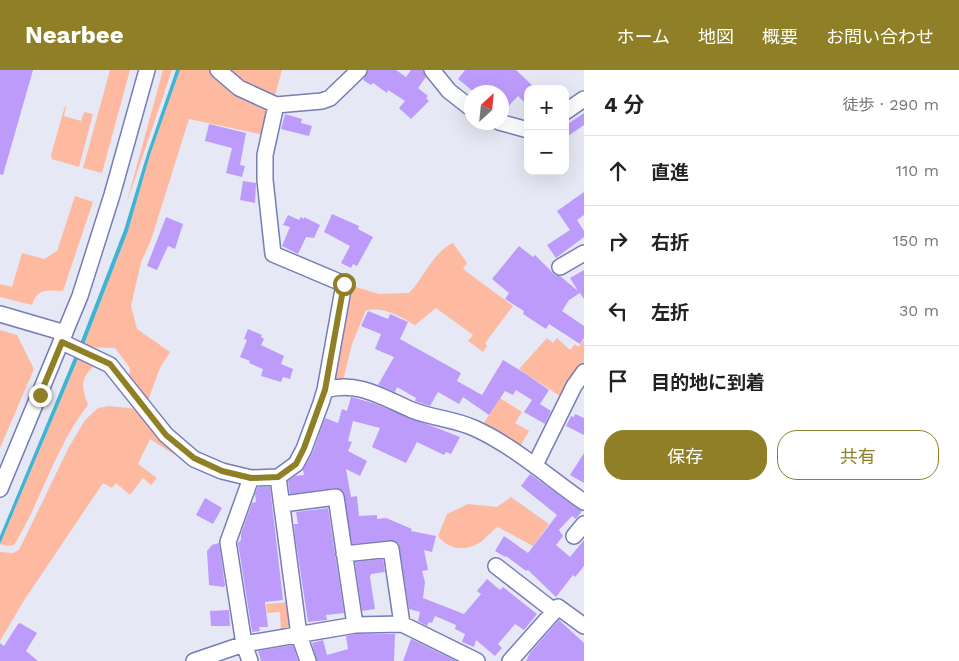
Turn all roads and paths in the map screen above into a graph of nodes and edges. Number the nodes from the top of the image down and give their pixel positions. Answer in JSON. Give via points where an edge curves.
{"nodes":[{"id":1,"x":147,"y":70,"type":"edge"},
{"id":2,"x":218,"y":70,"type":"edge"},
{"id":3,"x":359,"y":70,"type":"edge"},
{"id":4,"x":432,"y":70,"type":"edge"},
{"id":5,"x":584,"y":98,"type":"edge"},
{"id":6,"x":464,"y":103,"type":"edge"},
{"id":7,"x":276,"y":105,"type":"junction"},
{"id":8,"x":569,"y":109,"type":"edge"},
{"id":9,"x":509,"y":125,"type":"edge"},
{"id":10,"x":524,"y":129,"type":"edge"},
{"id":11,"x":584,"y":253,"type":"edge"},
{"id":12,"x":560,"y":267,"type":"dead end"},
{"id":13,"x":0,"y":314,"type":"edge"},
{"id":14,"x":64,"y":338,"type":"junction"},
{"id":15,"x":584,"y":372,"type":"edge"},
{"id":16,"x":325,"y":390,"type":"junction"},
{"id":17,"x":535,"y":465,"type":"junction"},
{"id":18,"x":278,"y":477,"type":"junction"},
{"id":19,"x":251,"y":478,"type":"junction"},
{"id":20,"x":0,"y":489,"type":"edge"},
{"id":21,"x":584,"y":502,"type":"edge"},
{"id":22,"x":283,"y":504,"type":"junction"},
{"id":23,"x":584,"y":524,"type":"edge"},
{"id":24,"x":574,"y":536,"type":"dead end"},
{"id":25,"x":344,"y":554,"type":"junction"},
{"id":26,"x":496,"y":566,"type":"dead end"},
{"id":27,"x":554,"y":611,"type":"junction"},
{"id":28,"x":402,"y":624,"type":"junction"},
{"id":29,"x":355,"y":625,"type":"junction"},
{"id":30,"x":584,"y":626,"type":"edge"},
{"id":31,"x":299,"y":635,"type":"junction"},
{"id":32,"x":244,"y":644,"type":"junction"},
{"id":33,"x":194,"y":661,"type":"edge"},
{"id":34,"x":250,"y":661,"type":"edge"},
{"id":35,"x":308,"y":661,"type":"edge"},
{"id":36,"x":477,"y":661,"type":"edge"},
{"id":37,"x":510,"y":661,"type":"edge"}],
"edges":[{"from":1,"to":14,"type":"street","via":[[93,259]]},
{"from":2,"to":7,"type":"street","via":[[239,88]]},
{"from":3,"to":7,"type":"street","via":[[330,98]]},
{"from":4,"to":6,"type":"street","via":[[449,91]]},
{"from":5,"to":8,"type":"street"},
{"from":7,"to":16,"type":"street","via":[[265,155],[273,254],[344,284]]},
{"from":9,"to":10,"type":"street"},
{"from":11,"to":12,"type":"street"},
{"from":13,"to":14,"type":"street"},
{"from":14,"to":19,"type":"street","via":[[80,350],[110,364],[166,435],[183,451],[208,465]]},
{"from":14,"to":20,"type":"street"},
{"from":15,"to":17,"type":"street"},
{"from":16,"to":17,"type":"street","via":[[348,387],[371,391],[414,411],[463,423]]},
{"from":16,"to":18,"type":"street","via":[[296,464]]},
{"from":17,"to":21,"type":"street"},
{"from":18,"to":19,"type":"street"},
{"from":18,"to":22,"type":"street"},
{"from":19,"to":32,"type":"street","via":[[228,542]]},
{"from":22,"to":25,"type":"street","via":[[336,497]]},
{"from":22,"to":31,"type":"street"},
{"from":23,"to":24,"type":"street"},
{"from":25,"to":28,"type":"street","via":[[391,549]]},
{"from":25,"to":29,"type":"street"},
{"from":26,"to":27,"type":"street"},
{"from":27,"to":30,"type":"street","via":[[558,607]]},
{"from":27,"to":37,"type":"street"},
{"from":28,"to":29,"type":"street"},
{"from":28,"to":36,"type":"street"},
{"from":29,"to":31,"type":"street"},
{"from":31,"to":32,"type":"street"},
{"from":31,"to":35,"type":"street"},
{"from":32,"to":33,"type":"street"},
{"from":32,"to":34,"type":"street"}]}
